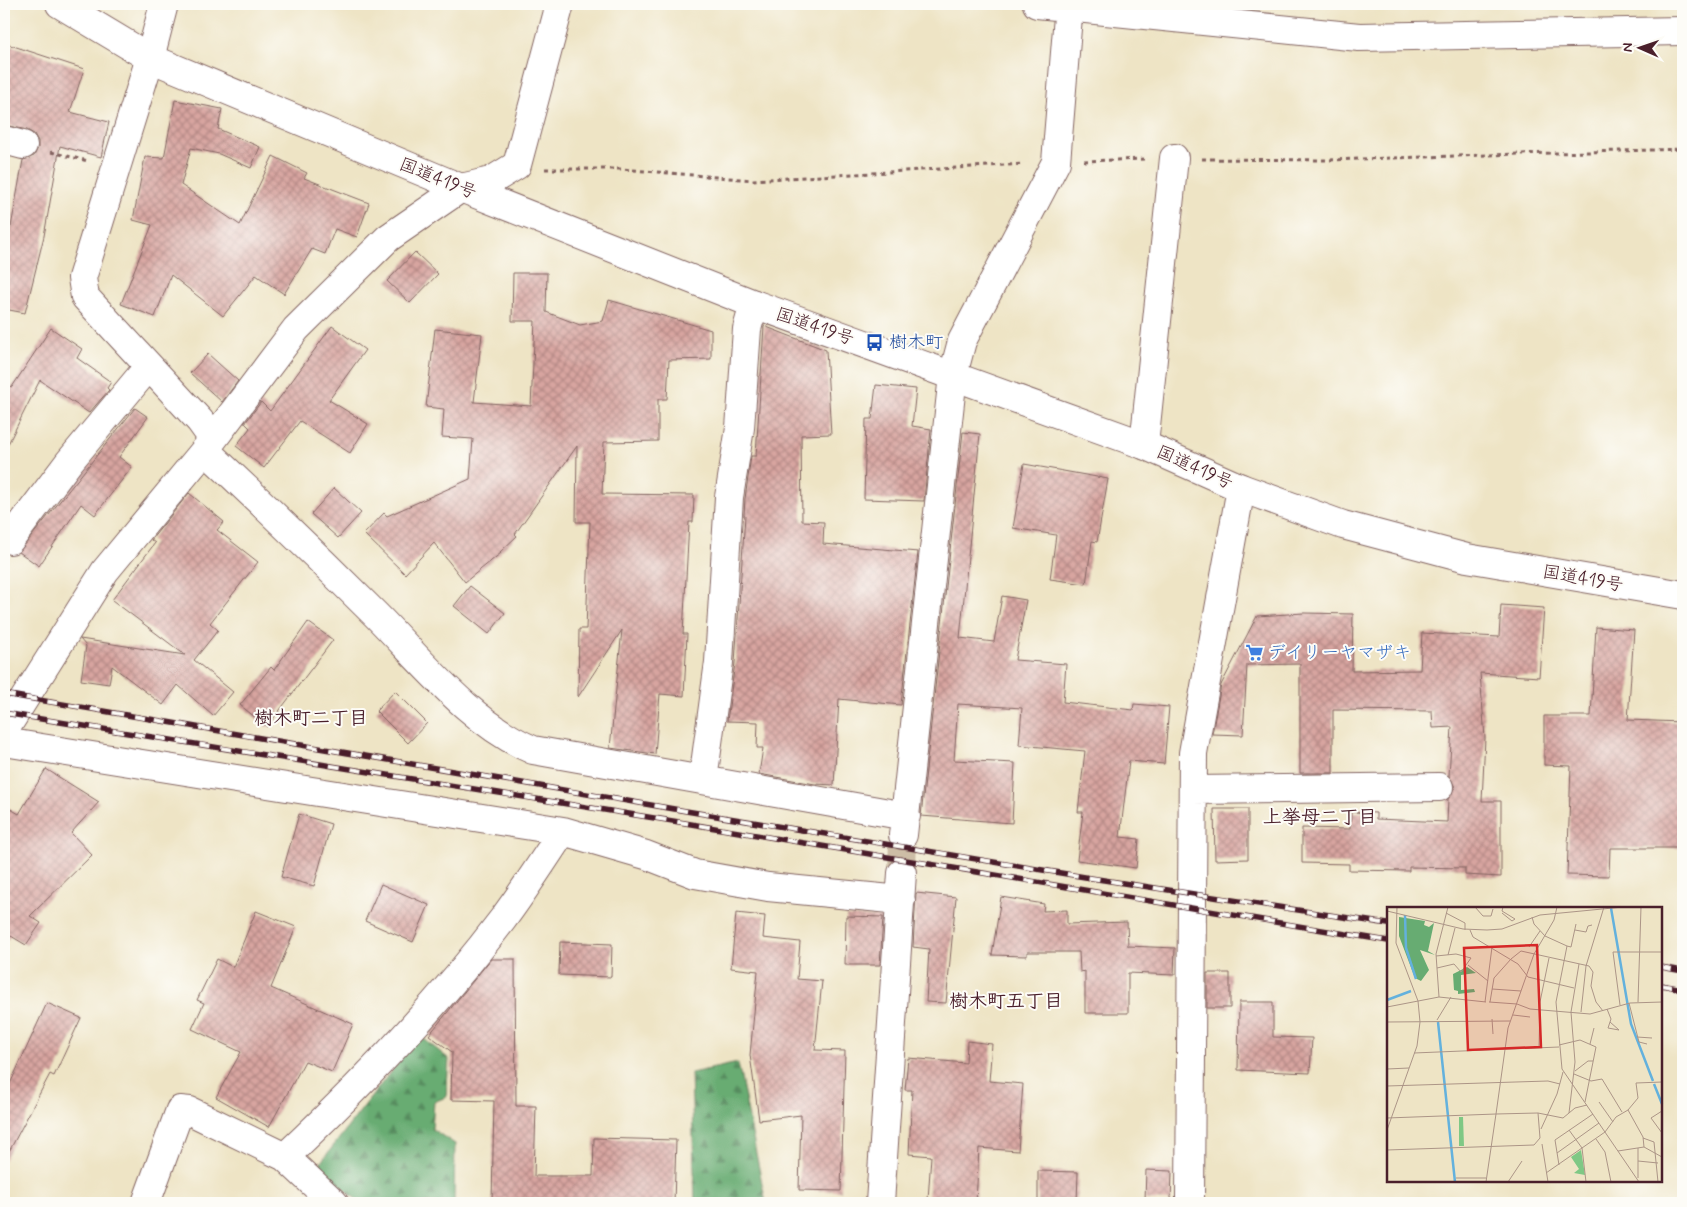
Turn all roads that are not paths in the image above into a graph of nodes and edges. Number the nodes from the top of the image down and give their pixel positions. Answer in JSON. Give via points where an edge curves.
{"nodes":[{"id":1,"x":60,"y":4,"type":"edge"},
{"id":2,"x":164,"y":4,"type":"edge"},
{"id":3,"x":560,"y":4,"type":"edge"},
{"id":4,"x":1037,"y":4,"type":"edge"},
{"id":5,"x":1069,"y":6,"type":"edge"},
{"id":6,"x":1683,"y":30,"type":"edge"},
{"id":7,"x":150,"y":58,"type":"junction"},
{"id":8,"x":1174,"y":158,"type":"road end"},
{"id":9,"x":461,"y":188,"type":"junction"},
{"id":10,"x":754,"y":304,"type":"junction"},
{"id":11,"x":149,"y":366,"type":"junction"},
{"id":12,"x":953,"y":374,"type":"junction"},
{"id":13,"x":209,"y":445,"type":"junction"},
{"id":14,"x":1144,"y":445,"type":"junction"},
{"id":15,"x":1241,"y":488,"type":"junction"},
{"id":16,"x":10,"y":540,"type":"dead end"},
{"id":17,"x":1683,"y":595,"type":"edge"},
{"id":18,"x":4,"y":731,"type":"edge"},
{"id":19,"x":4,"y":742,"type":"edge"},
{"id":20,"x":703,"y":780,"type":"junction"},
{"id":21,"x":1439,"y":787,"type":"dead end"},
{"id":22,"x":1193,"y":790,"type":"junction"},
{"id":23,"x":563,"y":831,"type":"junction"},
{"id":24,"x":902,"y":873,"type":"tunnel mouth"},
{"id":25,"x":900,"y":900,"type":"junction"},
{"id":26,"x":285,"y":1157,"type":"junction"},
{"id":27,"x":146,"y":1203,"type":"edge"},
{"id":28,"x":334,"y":1203,"type":"edge"},
{"id":29,"x":880,"y":1203,"type":"edge"},
{"id":30,"x":1190,"y":1203,"type":"edge"}],
"edges":[{"from":1,"to":7,"type":"main road","name":"国道419号"},
{"from":2,"to":7,"type":"main road"},
{"from":3,"to":9,"type":"main road","via":[[517,165],[490,181]]},
{"from":4,"to":5,"type":"main road"},
{"from":5,"to":6,"type":"main road","via":[[1359,37]]},
{"from":5,"to":12,"type":"main road","via":[[1056,162],[962,341]]},
{"from":7,"to":9,"type":"main road","name":"国道419号"},
{"from":7,"to":11,"type":"main road","via":[[82,278],[85,297]]},
{"from":8,"to":14,"type":"main road"},
{"from":9,"to":10,"type":"main road","name":"国道419号"},
{"from":9,"to":13,"type":"main road","via":[[388,238],[296,329]]},
{"from":10,"to":12,"type":"main road","name":"国道419号"},
{"from":10,"to":20,"type":"main road","via":[[747,329],[740,428],[729,497],[719,662]]},
{"from":11,"to":13,"type":"main road"},
{"from":11,"to":16,"type":"main road","via":[[69,462]]},
{"from":12,"to":14,"type":"main road","name":"国道419号"},
{"from":12,"to":20,"type":"main road","via":[[904,826]]},
{"from":13,"to":18,"type":"main road","via":[[105,571]]},
{"from":13,"to":20,"type":"main road","via":[[466,706],[509,740],[533,750]]},
{"from":14,"to":15,"type":"main road","name":"国道419号"},
{"from":15,"to":17,"type":"main road","name":"国道419号","via":[[1343,525],[1467,558]]},
{"from":15,"to":22,"type":"main road","via":[[1193,753]]},
{"from":19,"to":23,"type":"main road"},
{"from":21,"to":22,"type":"main road"},
{"from":22,"to":30,"type":"main road"},
{"from":23,"to":25,"type":"main road","via":[[646,855],[695,874],[768,887]]},
{"from":23,"to":26,"type":"main road","via":[[503,919],[425,1014],[362,1083]]},
{"from":24,"to":25,"type":"main road"},
{"from":25,"to":29,"type":"main road"},
{"from":26,"to":27,"type":"main road","via":[[190,1111],[180,1110]]},
{"from":26,"to":28,"type":"main road"}]}
